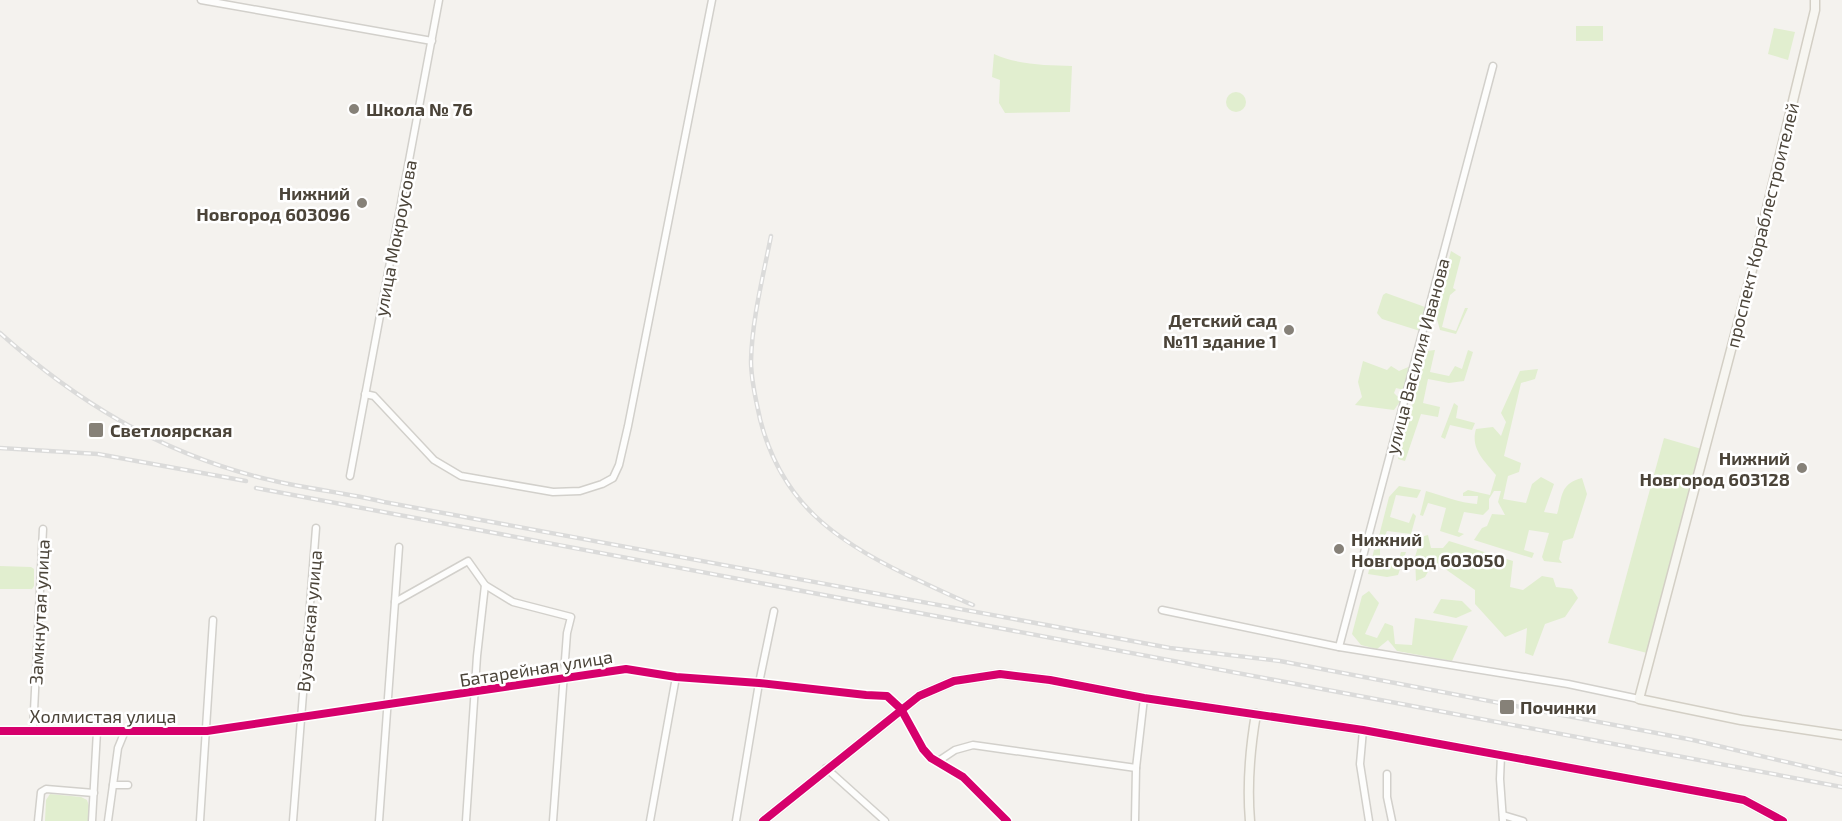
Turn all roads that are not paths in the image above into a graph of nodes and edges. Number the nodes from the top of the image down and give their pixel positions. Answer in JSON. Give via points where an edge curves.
{"nodes":[{"id":1,"x":201,"y":0,"type":"edge"},
{"id":2,"x":439,"y":0,"type":"edge"},
{"id":3,"x":712,"y":0,"type":"edge"},
{"id":4,"x":1815,"y":0,"type":"edge"},
{"id":5,"x":1820,"y":0,"type":"edge"},
{"id":6,"x":1815,"y":10,"type":"junction"},
{"id":7,"x":432,"y":41,"type":"junction"},
{"id":8,"x":1493,"y":66,"type":"dead end"},
{"id":9,"x":365,"y":394,"type":"junction"},
{"id":10,"x":350,"y":476,"type":"dead end"},
{"id":11,"x":316,"y":528,"type":"dead end"},
{"id":12,"x":44,"y":529,"type":"dead end"},
{"id":13,"x":399,"y":547,"type":"dead end"},
{"id":14,"x":485,"y":585,"type":"junction"},
{"id":15,"x":395,"y":602,"type":"junction"},
{"id":16,"x":1162,"y":610,"type":"dead end"},
{"id":17,"x":774,"y":611,"type":"dead end"},
{"id":18,"x":213,"y":620,"type":"dead end"},
{"id":19,"x":1339,"y":646,"type":"junction"},
{"id":20,"x":676,"y":677,"type":"junction"},
{"id":21,"x":563,"y":679,"type":"junction"},
{"id":22,"x":759,"y":683,"type":"junction"},
{"id":23,"x":474,"y":692,"type":"junction"},
{"id":24,"x":1144,"y":698,"type":"junction"},
{"id":25,"x":1639,"y":699,"type":"junction"},
{"id":26,"x":387,"y":705,"type":"junction"},
{"id":27,"x":901,"y":709,"type":"junction"},
{"id":28,"x":1256,"y":714,"type":"junction"},
{"id":29,"x":301,"y":718,"type":"junction"},
{"id":30,"x":1363,"y":730,"type":"junction"},
{"id":31,"x":0,"y":731,"type":"edge"},
{"id":32,"x":98,"y":731,"type":"junction"},
{"id":33,"x":125,"y":731,"type":"junction"},
{"id":34,"x":207,"y":731,"type":"junction"},
{"id":35,"x":33,"y":732,"type":"junction"},
{"id":36,"x":1842,"y":735,"type":"edge"},
{"id":37,"x":1502,"y":755,"type":"junction"},
{"id":38,"x":937,"y":762,"type":"junction"},
{"id":39,"x":826,"y":768,"type":"junction"},
{"id":40,"x":1136,"y":768,"type":"junction"},
{"id":41,"x":1387,"y":774,"type":"dead end"},
{"id":42,"x":113,"y":785,"type":"junction"},
{"id":43,"x":128,"y":785,"type":"dead end"},
{"id":44,"x":94,"y":793,"type":"junction"},
{"id":45,"x":1503,"y":818,"type":"edge"},
{"id":46,"x":38,"y":821,"type":"edge"},
{"id":47,"x":92,"y":821,"type":"edge"},
{"id":48,"x":108,"y":821,"type":"edge"},
{"id":49,"x":200,"y":821,"type":"edge"},
{"id":50,"x":293,"y":821,"type":"edge"},
{"id":51,"x":379,"y":821,"type":"edge"},
{"id":52,"x":466,"y":821,"type":"edge"},
{"id":53,"x":553,"y":821,"type":"edge"},
{"id":54,"x":650,"y":821,"type":"edge"},
{"id":55,"x":736,"y":821,"type":"edge"},
{"id":56,"x":763,"y":821,"type":"edge"},
{"id":57,"x":885,"y":821,"type":"edge"},
{"id":58,"x":1007,"y":821,"type":"edge"},
{"id":59,"x":1135,"y":821,"type":"edge"},
{"id":60,"x":1250,"y":821,"type":"edge"},
{"id":61,"x":1369,"y":821,"type":"edge"},
{"id":62,"x":1392,"y":821,"type":"edge"},
{"id":63,"x":1523,"y":821,"type":"edge"},
{"id":64,"x":1783,"y":821,"type":"edge"}],
"edges":[{"from":1,"to":7,"type":"street"},
{"from":2,"to":7,"type":"street","name":"улица Мокроусова"},
{"from":3,"to":9,"type":"street","via":[[631,414],[613,478],[580,491],[553,492],[461,476],[434,459],[374,396]]},
{"from":4,"to":6,"type":"street","name":"проспект Кораблестроителей"},
{"from":5,"to":6,"type":"street"},
{"from":6,"to":25,"type":"street","name":"проспект Кораблестроителей","via":[[1751,274]]},
{"from":7,"to":9,"type":"street","name":"улица Мокроусова"},
{"from":8,"to":19,"type":"street","name":"улица Василия Иванова"},
{"from":9,"to":10,"type":"street","name":"улица Мокроусова"},
{"from":11,"to":29,"type":"street","name":"Вузовская улица"},
{"from":12,"to":35,"type":"street","name":"Замкнутая улица"},
{"from":13,"to":15,"type":"street"},
{"from":14,"to":15,"type":"street","via":[[468,561]]},
{"from":14,"to":21,"type":"street","via":[[513,602],[571,617]]},
{"from":14,"to":23,"type":"street"},
{"from":15,"to":26,"type":"street"},
{"from":16,"to":19,"type":"street"},
{"from":17,"to":22,"type":"street"},
{"from":18,"to":34,"type":"street"},
{"from":19,"to":25,"type":"street"},
{"from":20,"to":21,"type":"street","name":"Батарейная улица","via":[[626,669]]},
{"from":20,"to":22,"type":"street","name":"Батарейная улица"},
{"from":20,"to":54,"type":"street"},
{"from":21,"to":23,"type":"street","name":"Батарейная улица"},
{"from":21,"to":53,"type":"street"},
{"from":22,"to":27,"type":"street","name":"Батарейная улица","via":[[886,696]]},
{"from":22,"to":55,"type":"street"},
{"from":23,"to":26,"type":"street","name":"Батарейная улица"},
{"from":23,"to":52,"type":"street"},
{"from":24,"to":27,"type":"street","via":[[1000,674],[954,681],[919,696]]},
{"from":24,"to":28,"type":"street"},
{"from":24,"to":40,"type":"street"},
{"from":25,"to":36,"type":"street"},
{"from":26,"to":29,"type":"street","name":"Батарейная улица"},
{"from":26,"to":51,"type":"street"},
{"from":27,"to":38,"type":"street","via":[[923,749]]},
{"from":27,"to":39,"type":"street"},
{"from":28,"to":30,"type":"street"},
{"from":28,"to":60,"type":"street"},
{"from":29,"to":34,"type":"street","name":"Батарейная улица"},
{"from":29,"to":50,"type":"street","name":"Вузовская улица"},
{"from":30,"to":37,"type":"street"},
{"from":30,"to":61,"type":"street","via":[[1360,764]]},
{"from":31,"to":35,"type":"street","name":"Холмистая улица"},
{"from":32,"to":33,"type":"street","name":"Холмистая улица"},
{"from":32,"to":35,"type":"street","name":"Холмистая улица"},
{"from":32,"to":44,"type":"street"},
{"from":33,"to":34,"type":"street","name":"Холмистая улица"},
{"from":33,"to":42,"type":"street","via":[[118,748]]},
{"from":34,"to":49,"type":"street"},
{"from":37,"to":45,"type":"street"},
{"from":37,"to":64,"type":"street","via":[[1744,800]]},
{"from":38,"to":40,"type":"street","via":[[955,750],[973,745]]},
{"from":38,"to":58,"type":"street","via":[[963,777]]},
{"from":39,"to":56,"type":"street"},
{"from":39,"to":57,"type":"street"},
{"from":40,"to":59,"type":"street"},
{"from":41,"to":62,"type":"street"},
{"from":42,"to":43,"type":"street"},
{"from":42,"to":48,"type":"street"},
{"from":44,"to":46,"type":"street","via":[[46,789],[40,792]]},
{"from":44,"to":47,"type":"street"},
{"from":45,"to":63,"type":"street"}]}
